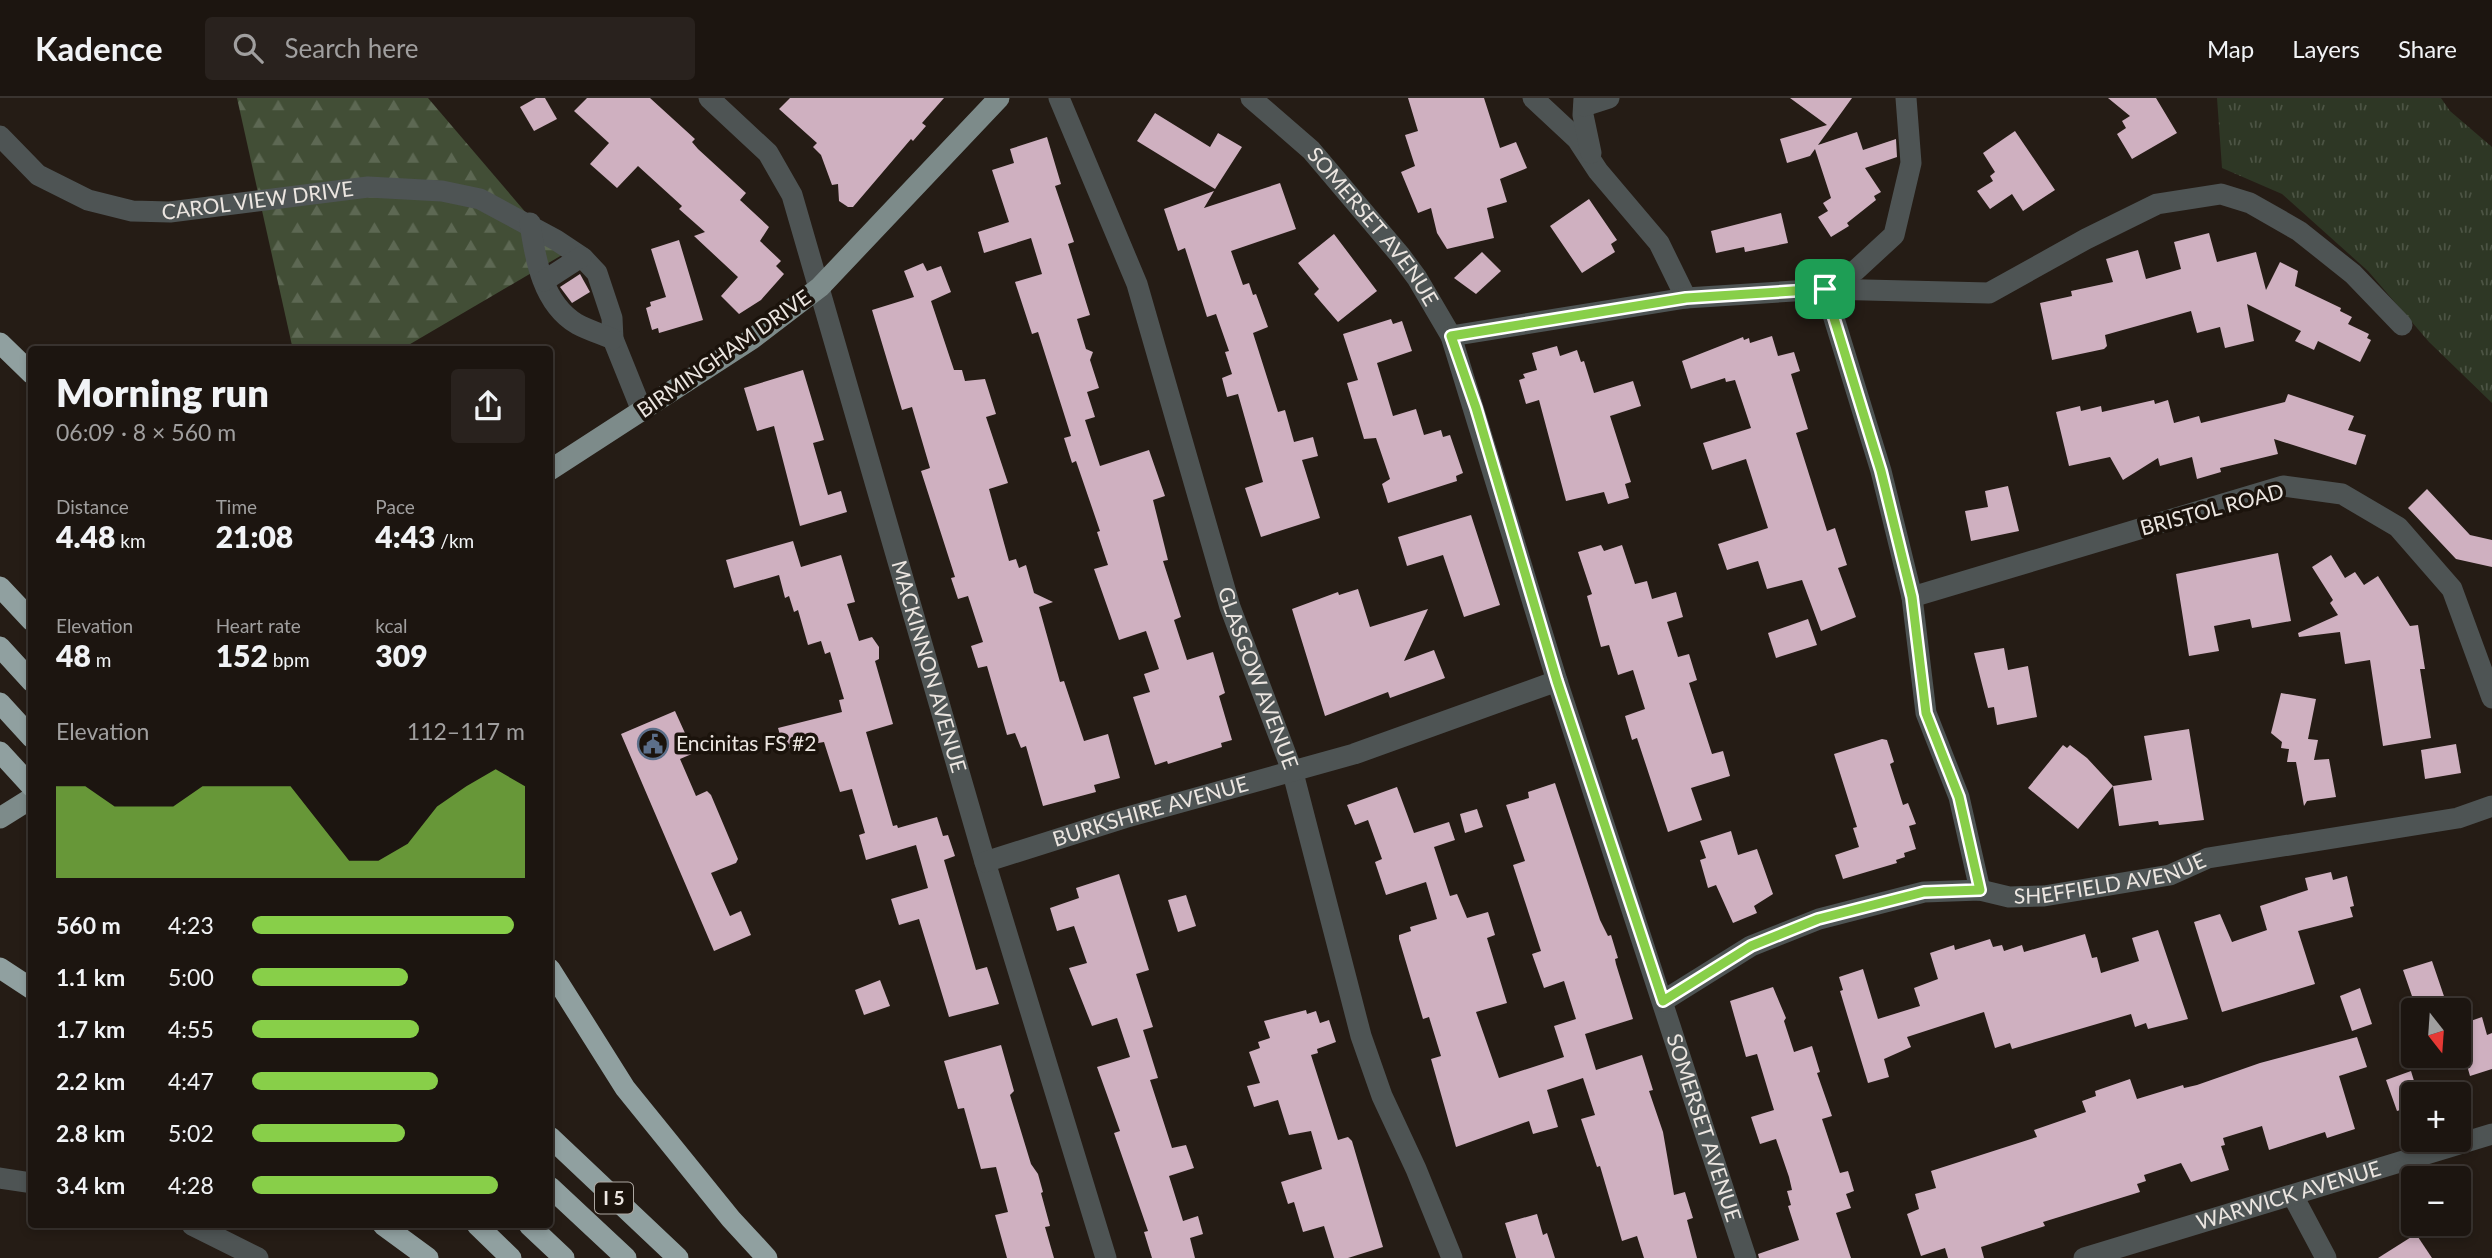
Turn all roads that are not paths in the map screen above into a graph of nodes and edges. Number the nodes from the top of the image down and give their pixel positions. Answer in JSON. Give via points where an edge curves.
{"nodes":[{"id":1,"x":709,"y":98,"type":"edge"},
{"id":2,"x":999,"y":98,"type":"edge"},
{"id":3,"x":1059,"y":98,"type":"edge"},
{"id":4,"x":1251,"y":98,"type":"edge"},
{"id":5,"x":1533,"y":98,"type":"edge"},
{"id":6,"x":1609,"y":98,"type":"edge"},
{"id":7,"x":1906,"y":98,"type":"edge"},
{"id":8,"x":1584,"y":102,"type":"edge"},
{"id":9,"x":0,"y":136,"type":"edge"},
{"id":10,"x":1598,"y":171,"type":"junction"},
{"id":11,"x":530,"y":223,"type":"junction"},
{"id":12,"x":581,"y":257,"type":"junction"},
{"id":13,"x":544,"y":281,"type":"junction"},
{"id":14,"x":820,"y":287,"type":"junction"},
{"id":15,"x":1825,"y":289,"type":"junction"},
{"id":16,"x":1686,"y":298,"type":"junction"},
{"id":17,"x":2402,"y":324,"type":"dead end"},
{"id":18,"x":1451,"y":336,"type":"junction"},
{"id":19,"x":613,"y":339,"type":"junction"},
{"id":20,"x":0,"y":343,"type":"edge"},
{"id":21,"x":28,"y":370,"type":"edge"},
{"id":22,"x":642,"y":411,"type":"junction"},
{"id":23,"x":553,"y":468,"type":"edge"},
{"id":24,"x":0,"y":587,"type":"edge"},
{"id":25,"x":1912,"y":597,"type":"junction"},
{"id":26,"x":28,"y":617,"type":"edge"},
{"id":27,"x":0,"y":647,"type":"edge"},
{"id":28,"x":28,"y":678,"type":"edge"},
{"id":29,"x":1557,"y":681,"type":"junction"},
{"id":30,"x":2492,"y":698,"type":"edge"},
{"id":31,"x":0,"y":703,"type":"edge"},
{"id":32,"x":28,"y":734,"type":"edge"},
{"id":33,"x":0,"y":752,"type":"edge"},
{"id":34,"x":1293,"y":772,"type":"junction"},
{"id":35,"x":28,"y":783,"type":"edge"},
{"id":36,"x":28,"y":800,"type":"edge"},
{"id":37,"x":2492,"y":806,"type":"edge"},
{"id":38,"x":0,"y":818,"type":"edge"},
{"id":39,"x":985,"y":862,"type":"junction"},
{"id":40,"x":1980,"y":890,"type":"junction"},
{"id":41,"x":0,"y":968,"type":"edge"},
{"id":42,"x":553,"y":975,"type":"edge"},
{"id":43,"x":28,"y":986,"type":"edge"},
{"id":44,"x":1663,"y":1001,"type":"junction"},
{"id":45,"x":2492,"y":1134,"type":"edge"},
{"id":46,"x":553,"y":1140,"type":"edge"},
{"id":47,"x":0,"y":1178,"type":"edge"},
{"id":48,"x":28,"y":1182,"type":"edge"},
{"id":49,"x":553,"y":1190,"type":"edge"},
{"id":50,"x":2293,"y":1196,"type":"junction"},
{"id":51,"x":198,"y":1228,"type":"edge"},
{"id":52,"x":387,"y":1228,"type":"edge"},
{"id":53,"x":480,"y":1228,"type":"edge"},
{"id":54,"x":532,"y":1228,"type":"edge"},
{"id":55,"x":258,"y":1258,"type":"edge"},
{"id":56,"x":428,"y":1258,"type":"edge"},
{"id":57,"x":511,"y":1258,"type":"edge"},
{"id":58,"x":564,"y":1258,"type":"edge"},
{"id":59,"x":626,"y":1258,"type":"edge"},
{"id":60,"x":678,"y":1258,"type":"edge"},
{"id":61,"x":767,"y":1258,"type":"edge"},
{"id":62,"x":1106,"y":1258,"type":"edge"},
{"id":63,"x":1452,"y":1258,"type":"edge"},
{"id":64,"x":1746,"y":1258,"type":"edge"},
{"id":65,"x":2084,"y":1258,"type":"edge"},
{"id":66,"x":2326,"y":1258,"type":"edge"}],
"edges":[{"from":1,"to":14,"type":"street","name":"MACKINNON AVENUE","via":[[768,153],[792,195]]},
{"from":2,"to":14,"type":"main road","name":"BIRMINGHAM DRIVE"},
{"from":3,"to":34,"type":"street","name":"GLASGOW AVENUE","via":[[1137,284],[1230,607]]},
{"from":4,"to":18,"type":"street","name":"SOMERSET AVENUE","via":[[1311,150],[1417,278]]},
{"from":5,"to":10,"type":"street","via":[[1577,139]]},
{"from":6,"to":8,"type":"street"},
{"from":7,"to":15,"type":"street","via":[[1912,163],[1894,235],[1856,270]]},
{"from":8,"to":10,"type":"street","via":[[1588,146]]},
{"from":9,"to":11,"type":"street","name":"CAROL VIEW DRIVE","via":[[38,175],[88,200],[132,211],[170,212],[368,187],[442,191],[480,199]]},
{"from":10,"to":16,"type":"street","via":[[1659,243]]},
{"from":11,"to":12,"type":"street","name":"CAROL VIEW DRIVE"},
{"from":11,"to":13,"type":"street","via":[[536,265]]},
{"from":12,"to":13,"type":"street"},
{"from":12,"to":19,"type":"street","name":"CAROL VIEW DRIVE","via":[[603,285]]},
{"from":13,"to":19,"type":"street","via":[[556,303],[576,323]]},
{"from":14,"to":22,"type":"main road","name":"BIRMINGHAM DRIVE","via":[[752,339]]},
{"from":14,"to":39,"type":"street","name":"MACKINNON AVENUE"},
{"from":15,"to":16,"type":"street"},
{"from":15,"to":17,"type":"street","via":[[1989,293],[2157,204],[2221,194],[2271,214],[2331,255]]},
{"from":15,"to":25,"type":"street","via":[[1881,471]]},
{"from":16,"to":18,"type":"street"},
{"from":18,"to":29,"type":"street","name":"SOMERSET AVENUE"},
{"from":19,"to":22,"type":"street","name":"CAROL VIEW DRIVE"},
{"from":20,"to":21,"type":"highway"},
{"from":22,"to":23,"type":"main road","name":"BIRMINGHAM DRIVE"},
{"from":24,"to":26,"type":"highway"},
{"from":25,"to":30,"type":"street","name":"BRISTOL ROAD","via":[[2283,486],[2342,494],[2398,527],[2452,589]]},
{"from":25,"to":40,"type":"street","via":[[1926,713],[1959,797]]},
{"from":27,"to":28,"type":"highway"},
{"from":29,"to":34,"type":"street","name":"BURKSHIRE AVENUE"},
{"from":29,"to":44,"type":"street","name":"SOMERSET AVENUE"},
{"from":31,"to":32,"type":"highway"},
{"from":33,"to":35,"type":"highway"},
{"from":34,"to":39,"type":"street","name":"BURKSHIRE AVENUE"},
{"from":34,"to":63,"type":"street","name":"GLASGOW AVENUE","via":[[1361,1036]]},
{"from":36,"to":38,"type":"main road"},
{"from":37,"to":40,"type":"street","name":"SHEFFIELD AVENUE","via":[[2458,818],[2208,858],[2170,876],[2044,896],[2009,897]]},
{"from":39,"to":62,"type":"street","name":"MACKINNON AVENUE"},
{"from":40,"to":44,"type":"street","name":"SHEFFIELD AVENUE","via":[[1924,892],[1818,919],[1751,946]]},
{"from":41,"to":43,"type":"highway"},
{"from":42,"to":61,"type":"highway","via":[[625,1088]]},
{"from":44,"to":64,"type":"street","name":"SOMERSET AVENUE"},
{"from":45,"to":50,"type":"street","name":"WARWICK AVENUE"},
{"from":46,"to":60,"type":"highway","number":"I 5"},
{"from":47,"to":48,"type":"street"},
{"from":49,"to":59,"type":"highway"},
{"from":50,"to":65,"type":"street","name":"WARWICK AVENUE"},
{"from":50,"to":66,"type":"street"},
{"from":51,"to":55,"type":"street"},
{"from":52,"to":56,"type":"highway"},
{"from":53,"to":57,"type":"highway"},
{"from":54,"to":58,"type":"highway"}]}
